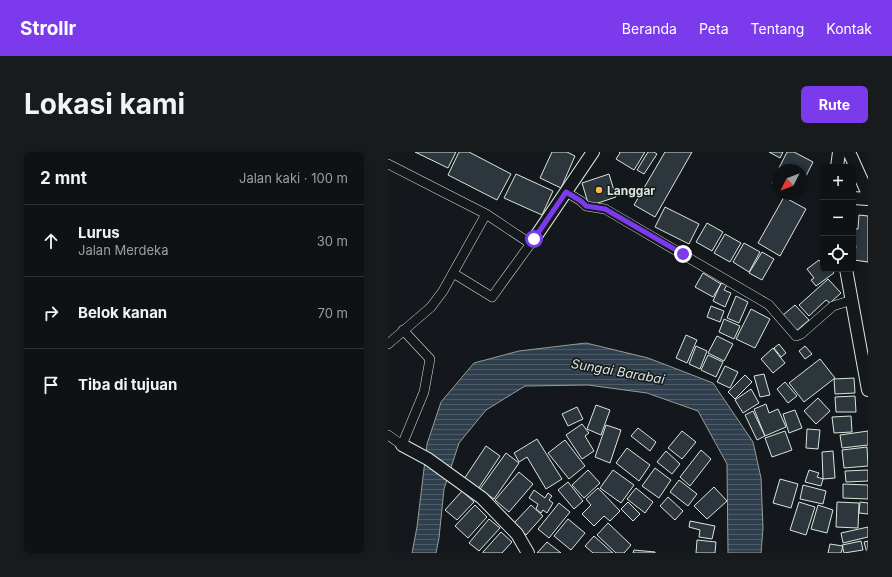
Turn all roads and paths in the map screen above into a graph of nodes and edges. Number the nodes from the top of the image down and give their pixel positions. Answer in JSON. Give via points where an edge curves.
{"nodes":[{"id":1,"x":593,"y":152,"type":"edge"},
{"id":2,"x":840,"y":152,"type":"edge"},
{"id":3,"x":849,"y":152,"type":"edge"},
{"id":4,"x":388,"y":164,"type":"edge"},
{"id":5,"x":838,"y":164,"type":"edge"},
{"id":6,"x":566,"y":192,"type":"junction"},
{"id":7,"x":868,"y":194,"type":"edge"},
{"id":8,"x":856,"y":198,"type":"edge"},
{"id":9,"x":868,"y":199,"type":"edge"},
{"id":10,"x":486,"y":214,"type":"junction"},
{"id":11,"x":532,"y":241,"type":"junction"},
{"id":12,"x":847,"y":272,"type":"edge"},
{"id":13,"x":453,"y":273,"type":"junction"},
{"id":14,"x":852,"y":300,"type":"junction"},
{"id":15,"x":404,"y":330,"type":"junction"},
{"id":16,"x":388,"y":344,"type":"edge"},
{"id":17,"x":868,"y":390,"type":"edge"},
{"id":18,"x":388,"y":435,"type":"edge"},
{"id":19,"x":402,"y":445,"type":"junction"},
{"id":20,"x":528,"y":553,"type":"edge"}],
"edges":[{"from":1,"to":6,"type":"street"},
{"from":2,"to":5,"type":"street"},
{"from":3,"to":7,"type":"street"},
{"from":4,"to":10,"type":"street"},
{"from":6,"to":11,"type":"street"},
{"from":6,"to":14,"type":"street","via":[[586,206],[605,209],[769,305],[796,336],[833,306]]},
{"from":8,"to":9,"type":"street"},
{"from":10,"to":11,"type":"street"},
{"from":10,"to":13,"type":"street"},
{"from":11,"to":13,"type":"street","via":[[492,298]]},
{"from":12,"to":14,"type":"street"},
{"from":13,"to":15,"type":"street","via":[[431,307]]},
{"from":14,"to":17,"type":"street"},
{"from":15,"to":16,"type":"street"},
{"from":15,"to":19,"type":"street","via":[[430,359],[424,392]]},
{"from":18,"to":19,"type":"street"},
{"from":19,"to":20,"type":"street","via":[[428,459],[482,498],[517,534]]}]}
